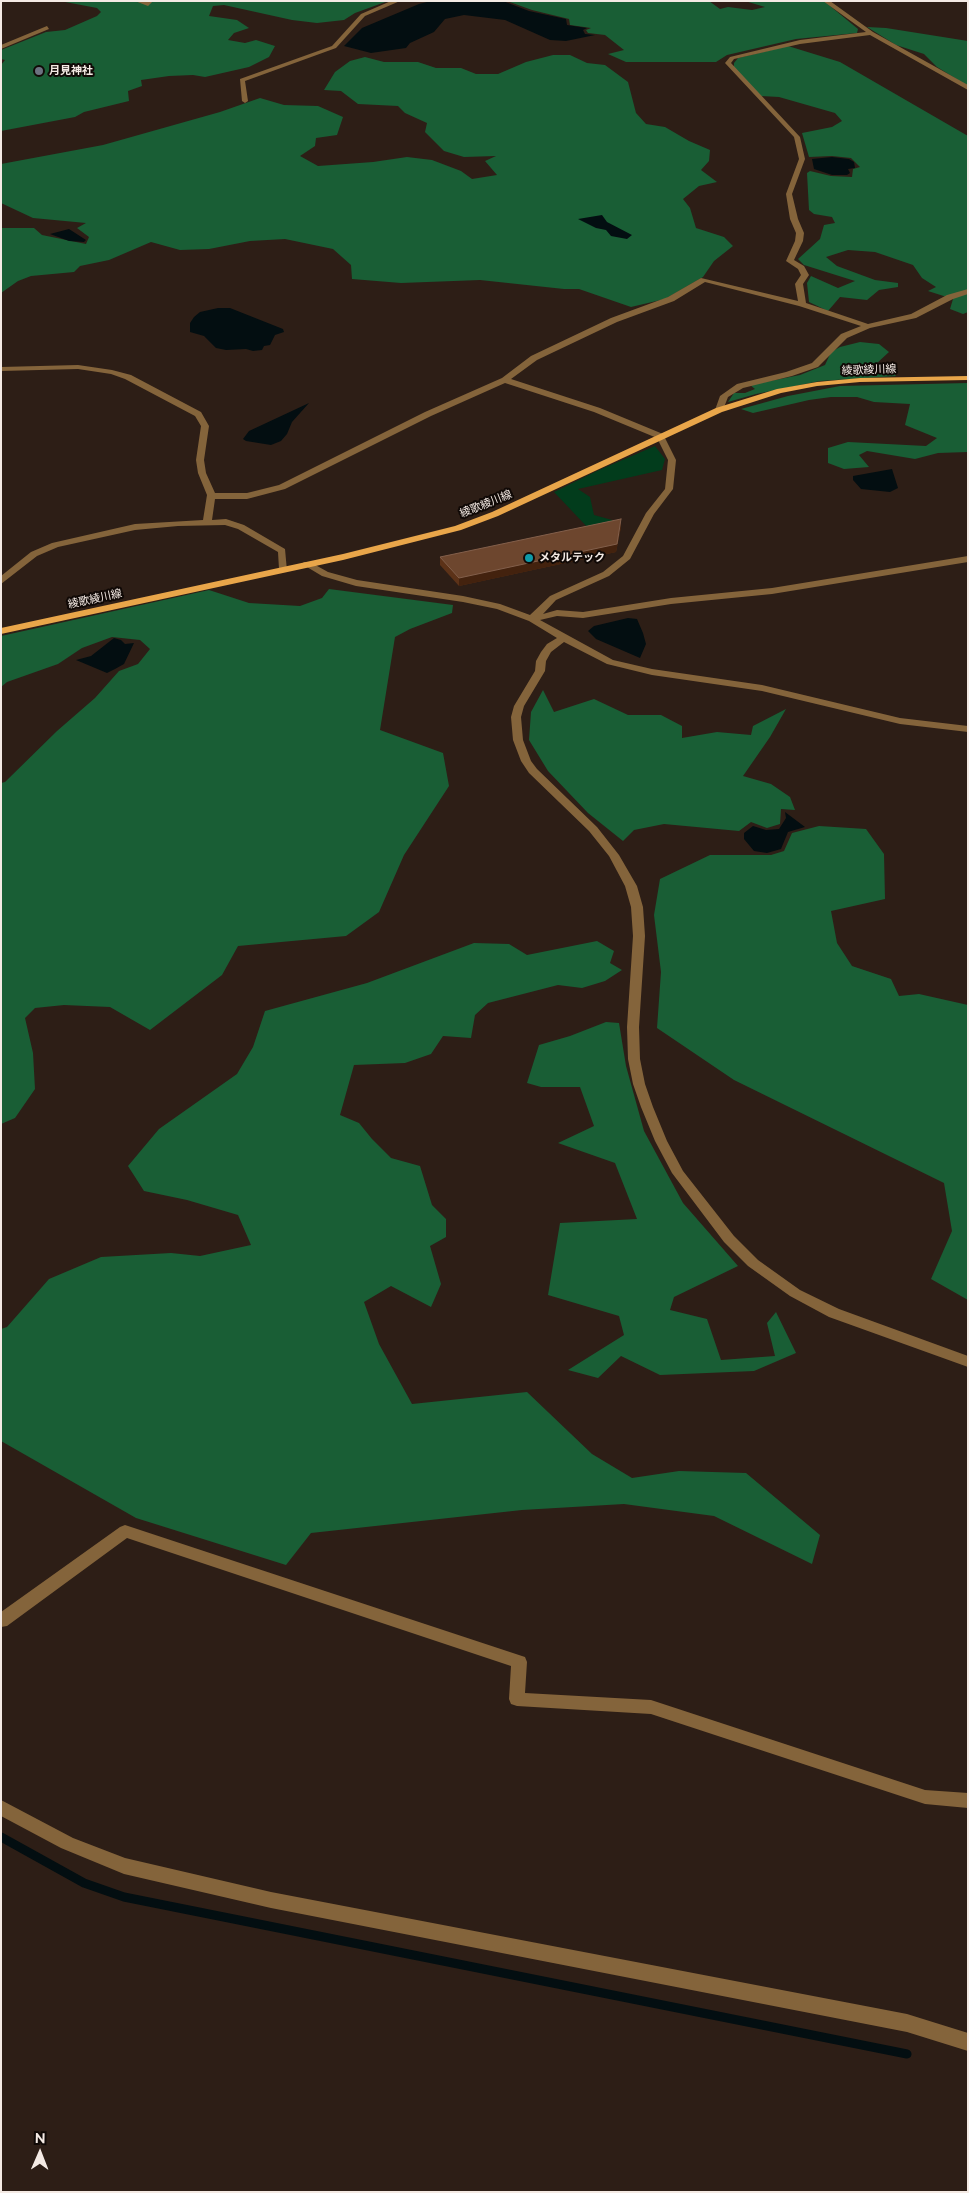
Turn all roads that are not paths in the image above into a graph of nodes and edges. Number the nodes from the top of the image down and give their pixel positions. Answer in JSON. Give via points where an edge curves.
{"nodes":[{"id":1,"x":138,"y":1,"type":"edge"},
{"id":2,"x":150,"y":1,"type":"edge"},
{"id":3,"x":397,"y":1,"type":"edge"},
{"id":4,"x":826,"y":1,"type":"edge"},
{"id":5,"x":47,"y":28,"type":"dead end"},
{"id":6,"x":871,"y":33,"type":"junction"},
{"id":7,"x":1,"y":47,"type":"edge"},
{"id":8,"x":968,"y":88,"type":"edge"},
{"id":9,"x":246,"y":101,"type":"dead end"},
{"id":10,"x":968,"y":291,"type":"edge"},
{"id":11,"x":802,"y":304,"type":"junction"},
{"id":12,"x":868,"y":326,"type":"junction"},
{"id":13,"x":1,"y":369,"type":"edge"},
{"id":14,"x":968,"y":378,"type":"edge"},
{"id":15,"x":505,"y":380,"type":"junction"},
{"id":16,"x":719,"y":410,"type":"junction"},
{"id":17,"x":660,"y":436,"type":"junction"},
{"id":18,"x":210,"y":496,"type":"junction"},
{"id":19,"x":207,"y":522,"type":"junction"},
{"id":20,"x":968,"y":559,"type":"edge"},
{"id":21,"x":307,"y":564,"type":"junction"},
{"id":22,"x":284,"y":569,"type":"junction"},
{"id":23,"x":1,"y":581,"type":"edge"},
{"id":24,"x":532,"y":619,"type":"junction"},
{"id":25,"x":1,"y":631,"type":"edge"},
{"id":26,"x":563,"y":638,"type":"junction"},
{"id":27,"x":968,"y":728,"type":"edge"},
{"id":28,"x":968,"y":1362,"type":"edge"},
{"id":29,"x":1,"y":1622,"type":"edge"},
{"id":30,"x":968,"y":1801,"type":"edge"},
{"id":31,"x":1,"y":1807,"type":"edge"},
{"id":32,"x":968,"y":2042,"type":"edge"}],
"edges":[{"from":1,"to":2,"type":"street","via":[[148,4]]},
{"from":3,"to":9,"type":"street","via":[[364,15],[334,47],[242,80]]},
{"from":4,"to":6,"type":"street"},
{"from":5,"to":7,"type":"street"},
{"from":6,"to":8,"type":"street"},
{"from":6,"to":11,"type":"street","via":[[800,42],[732,58],[728,63],[797,137],[802,159],[789,194],[800,233],[790,261],[805,275],[799,284]]},
{"from":10,"to":12,"type":"street","via":[[913,316]]},
{"from":11,"to":12,"type":"street"},
{"from":11,"to":15,"type":"street","via":[[704,280],[671,299],[607,323],[534,358]]},
{"from":12,"to":16,"type":"street","via":[[844,336],[815,365],[740,386],[724,396]]},
{"from":13,"to":18,"type":"street","via":[[78,367],[112,372],[190,409],[198,414],[205,426],[200,460]]},
{"from":14,"to":16,"type":"main road","name":"綾歌綾川線","via":[[817,384],[780,391]]},
{"from":15,"to":17,"type":"street","via":[[597,410]]},
{"from":15,"to":18,"type":"street","via":[[428,414],[282,488],[247,496]]},
{"from":16,"to":17,"type":"main road","name":"綾歌綾川線"},
{"from":17,"to":21,"type":"main road","name":"綾歌綾川線","via":[[495,514],[458,528]]},
{"from":17,"to":24,"type":"street","via":[[672,460],[669,489],[650,513],[627,557],[606,574],[553,598]]},
{"from":18,"to":19,"type":"street"},
{"from":19,"to":22,"type":"street","via":[[226,522],[241,527],[282,551]]},
{"from":19,"to":23,"type":"street","via":[[135,527],[54,545],[34,554]]},
{"from":20,"to":24,"type":"street","via":[[772,591],[671,601],[583,615],[557,613]]},
{"from":21,"to":22,"type":"main road","name":"綾歌綾川線"},
{"from":21,"to":24,"type":"street","via":[[338,578],[485,603]]},
{"from":22,"to":25,"type":"main road","name":"綾歌綾川線"},
{"from":24,"to":26,"type":"street"},
{"from":26,"to":27,"type":"street","via":[[610,662],[652,672],[762,688],[900,721]]},
{"from":26,"to":28,"type":"street","via":[[546,652],[540,671],[519,706],[516,717],[518,740],[533,771],[593,829],[614,855],[631,886],[637,907],[639,936],[632,1027],[634,1059],[647,1107],[678,1173],[729,1239],[753,1263],[795,1293],[834,1313]]},
{"from":29,"to":30,"type":"street","via":[[125,1531],[519,1662],[517,1699],[651,1708],[925,1797]]},
{"from":31,"to":32,"type":"street","via":[[67,1843],[124,1866],[179,1880],[907,2023]]}]}
